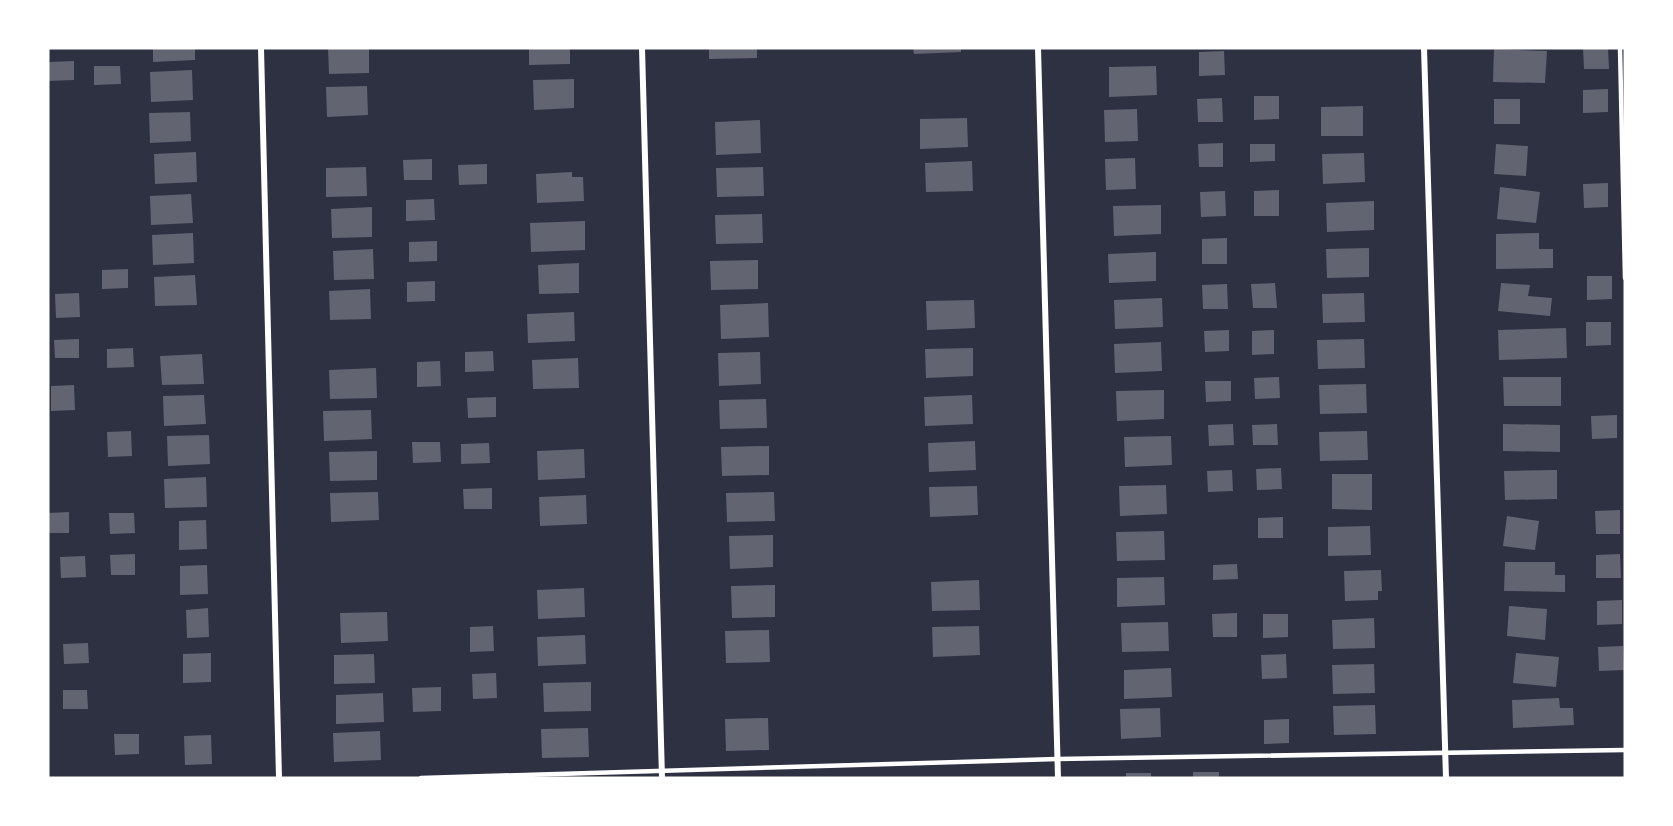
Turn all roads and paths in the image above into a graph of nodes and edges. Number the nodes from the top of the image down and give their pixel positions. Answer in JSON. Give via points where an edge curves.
{"nodes":[{"id":1,"x":261,"y":48,"type":"edge"},
{"id":2,"x":642,"y":48,"type":"edge"},
{"id":3,"x":1038,"y":48,"type":"edge"},
{"id":4,"x":1424,"y":48,"type":"edge"},
{"id":5,"x":1620,"y":48,"type":"edge"},
{"id":6,"x":1625,"y":278,"type":"edge"},
{"id":7,"x":1625,"y":750,"type":"edge"},
{"id":8,"x":1445,"y":753,"type":"junction"},
{"id":9,"x":1057,"y":759,"type":"junction"},
{"id":10,"x":662,"y":775,"type":"edge"},
{"id":11,"x":279,"y":778,"type":"edge"},
{"id":12,"x":421,"y":778,"type":"edge"},
{"id":13,"x":1058,"y":778,"type":"edge"},
{"id":14,"x":1446,"y":778,"type":"edge"}],
"edges":[{"from":1,"to":11,"type":"street"},
{"from":2,"to":10,"type":"street"},
{"from":3,"to":9,"type":"street"},
{"from":4,"to":8,"type":"street"},
{"from":5,"to":6,"type":"lane"},
{"from":7,"to":8,"type":"lane"},
{"from":8,"to":9,"type":"lane"},
{"from":8,"to":14,"type":"street"},
{"from":9,"to":10,"type":"lane"},
{"from":9,"to":13,"type":"street"},
{"from":10,"to":12,"type":"lane"}]}
